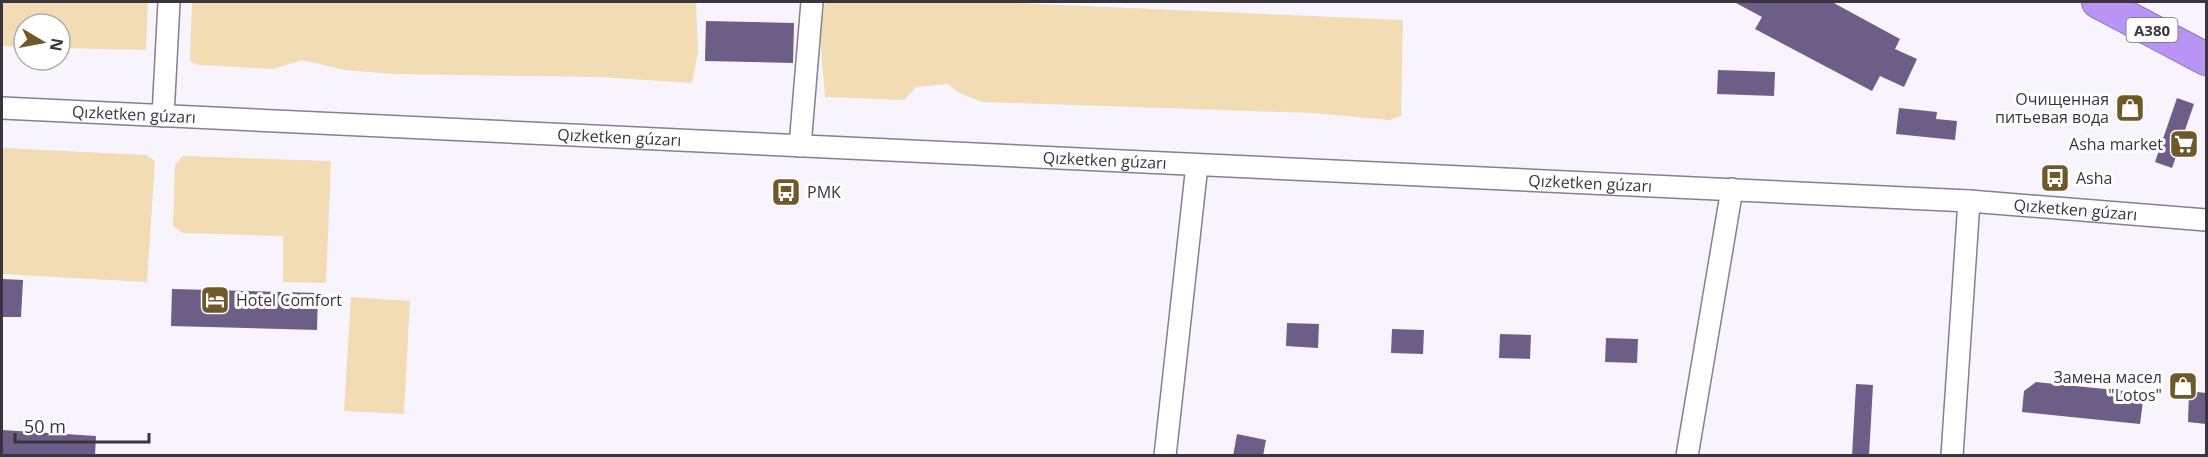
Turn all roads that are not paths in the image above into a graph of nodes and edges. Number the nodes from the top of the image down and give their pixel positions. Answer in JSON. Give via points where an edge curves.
{"nodes":[{"id":1,"x":169,"y":2,"type":"edge"},
{"id":2,"x":812,"y":2,"type":"edge"},
{"id":3,"x":2098,"y":2,"type":"edge"},
{"id":4,"x":2206,"y":59,"type":"edge"},
{"id":5,"x":2,"y":108,"type":"edge"},
{"id":6,"x":163,"y":116,"type":"junction"},
{"id":7,"x":800,"y":146,"type":"junction"},
{"id":8,"x":1197,"y":165,"type":"junction"},
{"id":9,"x":1732,"y":189,"type":"junction"},
{"id":10,"x":1970,"y":201,"type":"junction"},
{"id":11,"x":2206,"y":220,"type":"edge"},
{"id":12,"x":1165,"y":456,"type":"edge"},
{"id":13,"x":1687,"y":456,"type":"edge"},
{"id":14,"x":1952,"y":456,"type":"edge"}],
"edges":[{"from":1,"to":6,"type":"street"},
{"from":2,"to":7,"type":"street"},
{"from":3,"to":4,"type":"highway","number":"A380"},
{"from":5,"to":6,"type":"street","name":"Qızketken gúzarı"},
{"from":6,"to":7,"type":"street","name":"Qızketken gúzarı"},
{"from":7,"to":8,"type":"street","name":"Qızketken gúzarı"},
{"from":8,"to":9,"type":"street","name":"Qızketken gúzarı"},
{"from":8,"to":12,"type":"street"},
{"from":9,"to":10,"type":"street","name":"Qızketken gúzarı"},
{"from":9,"to":13,"type":"street"},
{"from":10,"to":11,"type":"street","name":"Qızketken gúzarı"},
{"from":10,"to":14,"type":"street"}]}
